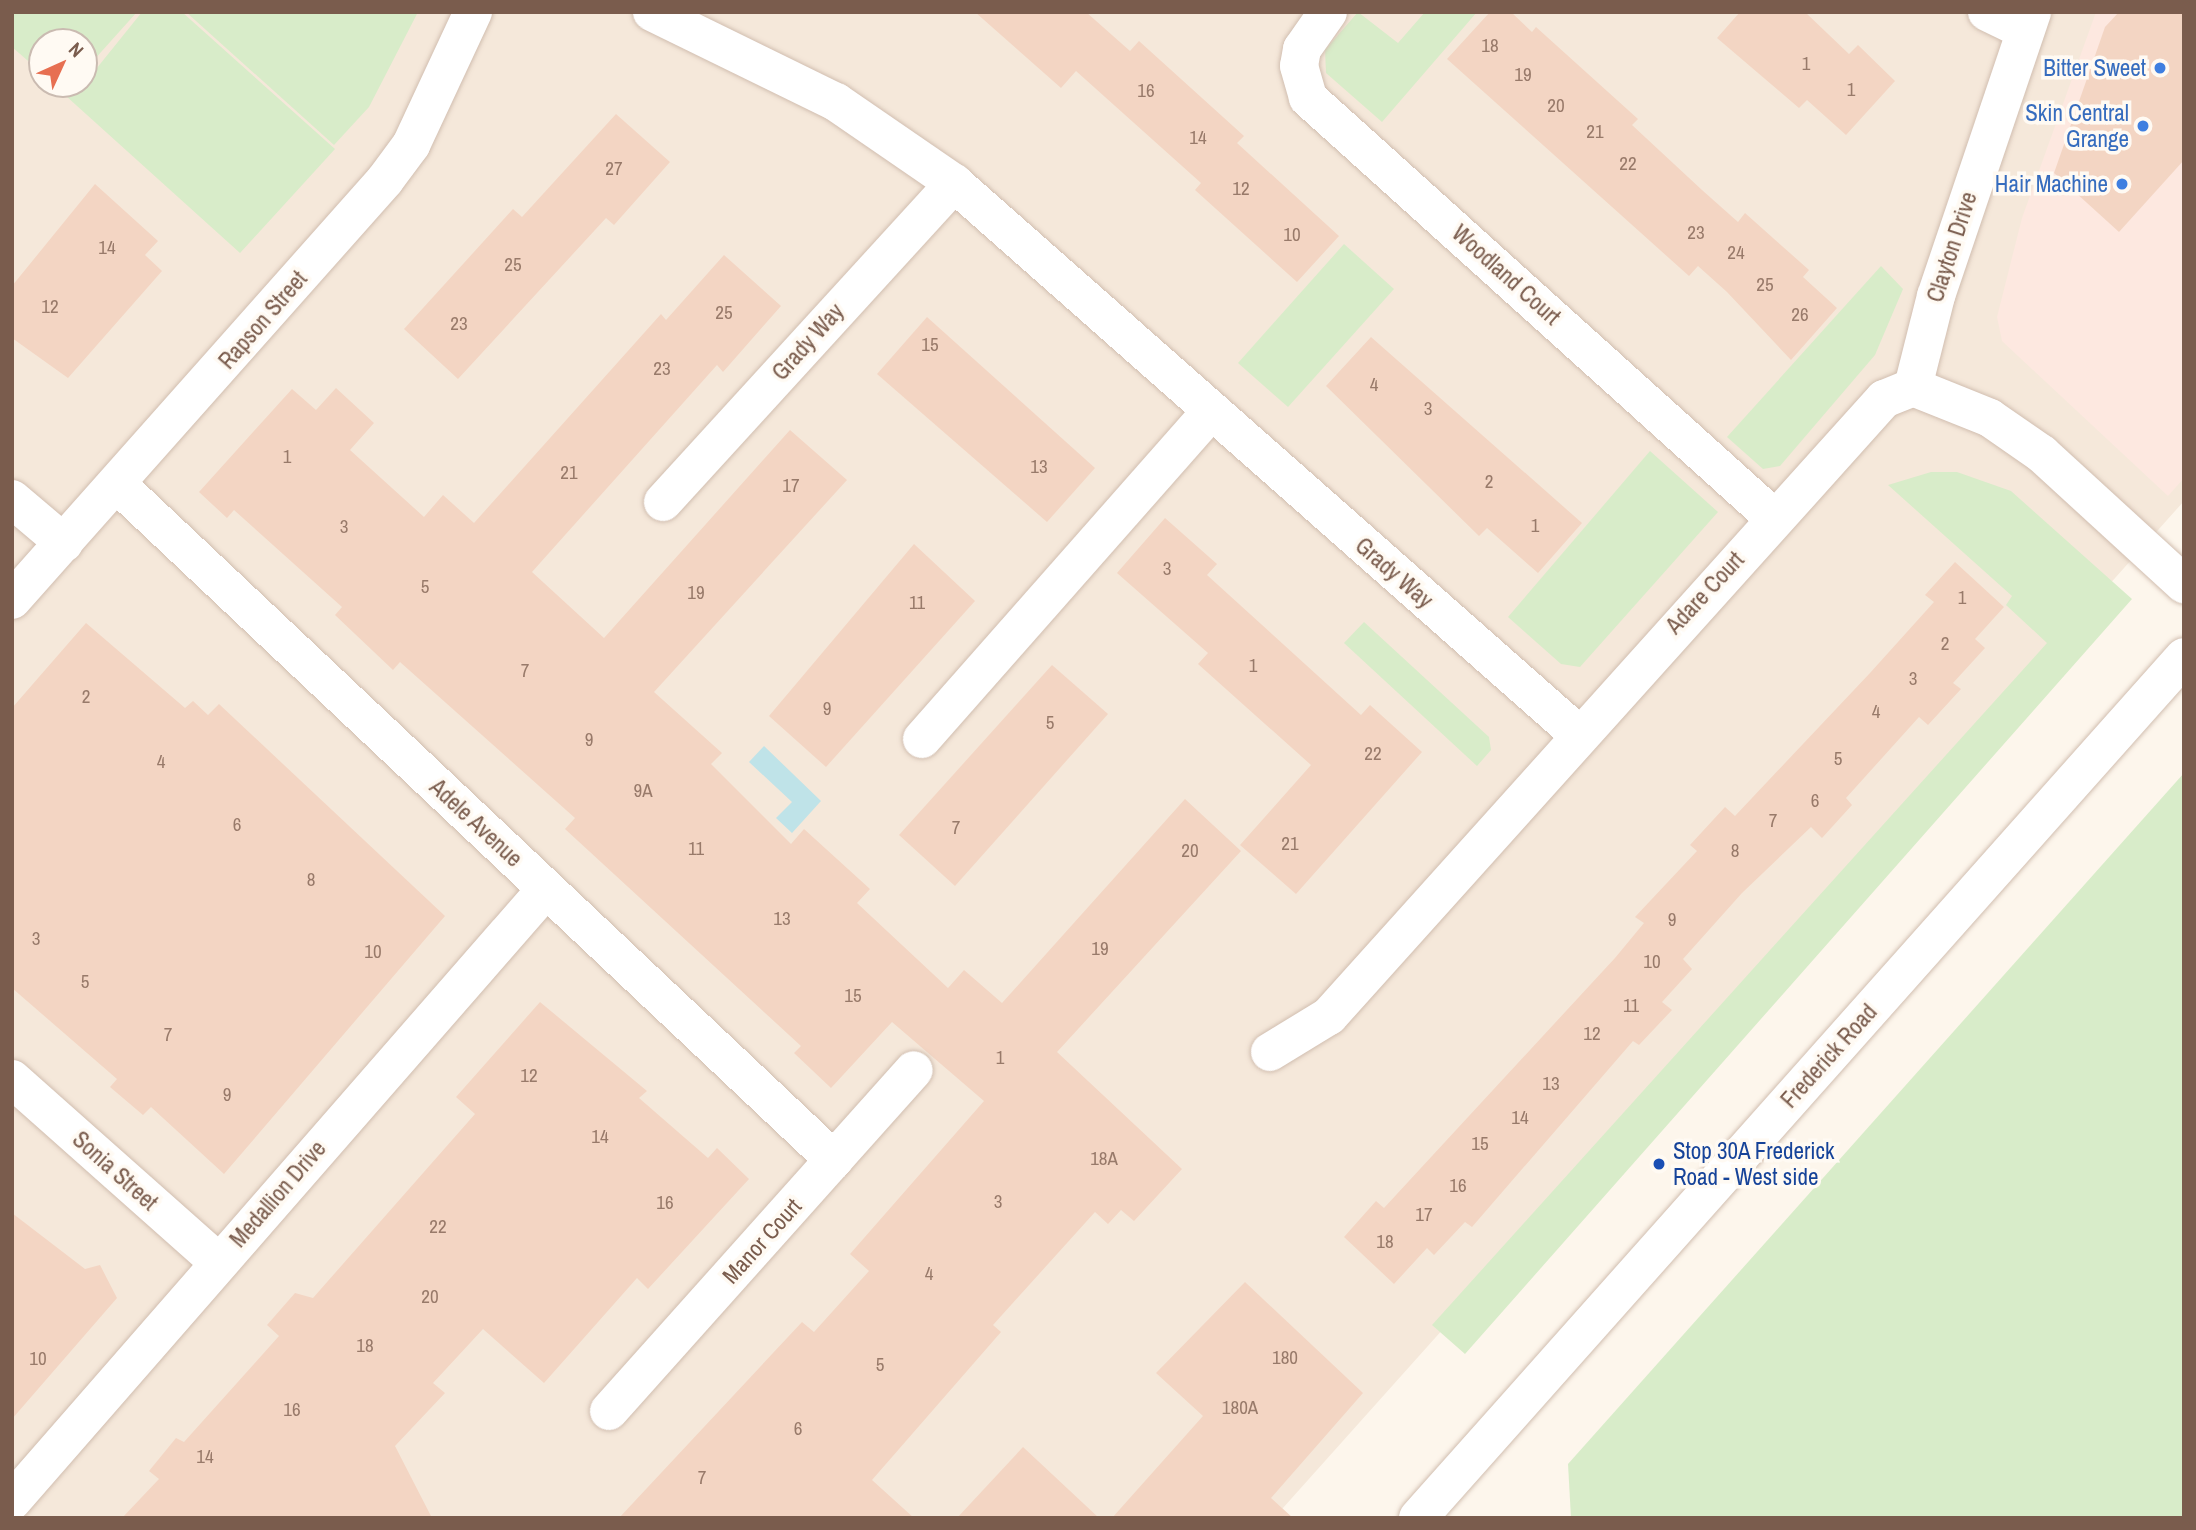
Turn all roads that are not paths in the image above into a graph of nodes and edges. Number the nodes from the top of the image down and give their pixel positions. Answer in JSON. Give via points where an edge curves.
{"nodes":[{"id":1,"x":473,"y":12,"type":"edge"},
{"id":2,"x":652,"y":12,"type":"edge"},
{"id":3,"x":1328,"y":12,"type":"edge"},
{"id":4,"x":1987,"y":12,"type":"edge"},
{"id":5,"x":2028,"y":21,"type":"edge"},
{"id":6,"x":954,"y":183,"type":"junction"},
{"id":7,"x":1913,"y":387,"type":"junction"},
{"id":8,"x":1211,"y":411,"type":"junction"},
{"id":9,"x":118,"y":485,"type":"junction"},
{"id":10,"x":12,"y":499,"type":"edge"},
{"id":11,"x":663,"y":502,"type":"dead end"},
{"id":12,"x":1774,"y":518,"type":"junction"},
{"id":13,"x":64,"y":543,"type":"junction"},
{"id":14,"x":2184,"y":584,"type":"edge"},
{"id":15,"x":12,"y":600,"type":"edge"},
{"id":16,"x":2184,"y":657,"type":"edge"},
{"id":17,"x":1578,"y":734,"type":"junction"},
{"id":18,"x":922,"y":740,"type":"dead end"},
{"id":19,"x":546,"y":889,"type":"junction"},
{"id":20,"x":1270,"y":1052,"type":"dead end"},
{"id":21,"x":914,"y":1070,"type":"dead end"},
{"id":22,"x":12,"y":1079,"type":"edge"},
{"id":23,"x":834,"y":1160,"type":"junction"},
{"id":24,"x":218,"y":1262,"type":"junction"},
{"id":25,"x":609,"y":1411,"type":"dead end"},
{"id":26,"x":12,"y":1501,"type":"edge"},
{"id":27,"x":1418,"y":1518,"type":"edge"}],
"edges":[{"from":1,"to":9,"type":"street","name":"Rapson Street","via":[[411,145],[386,180]]},
{"from":2,"to":6,"type":"street","name":"Grady Way","via":[[836,102]]},
{"from":3,"to":12,"type":"street","name":"Woodland Court","via":[[1302,49],[1298,66],[1308,98]]},
{"from":4,"to":5,"type":"street","name":"Clayton Drive"},
{"from":5,"to":7,"type":"street","name":"Clayton Drive","via":[[1924,335]]},
{"from":6,"to":8,"type":"street","name":"Grady Way"},
{"from":6,"to":11,"type":"street","name":"Grady Way"},
{"from":7,"to":12,"type":"street","name":"Adare Court","via":[[1884,399]]},
{"from":7,"to":14,"type":"street","via":[[1990,418],[2042,454]]},
{"from":8,"to":17,"type":"street","name":"Grady Way"},
{"from":8,"to":18,"type":"street"},
{"from":9,"to":13,"type":"street","name":"Rapson Street"},
{"from":9,"to":19,"type":"street","name":"Adele Avenue"},
{"from":10,"to":13,"type":"street"},
{"from":12,"to":17,"type":"street","name":"Adare Court"},
{"from":13,"to":15,"type":"street","name":"Rapson Street"},
{"from":16,"to":27,"type":"street","name":"Frederick Road"},
{"from":17,"to":20,"type":"street","name":"Adare Court","via":[[1329,1016]]},
{"from":19,"to":23,"type":"street","name":"Adele Avenue"},
{"from":19,"to":24,"type":"street","name":"Medallion Drive"},
{"from":21,"to":23,"type":"street","name":"Manor Court"},
{"from":22,"to":24,"type":"street","name":"Sonia Street"},
{"from":23,"to":25,"type":"street","name":"Manor Court"},
{"from":24,"to":26,"type":"street","name":"Medallion Drive"}]}
